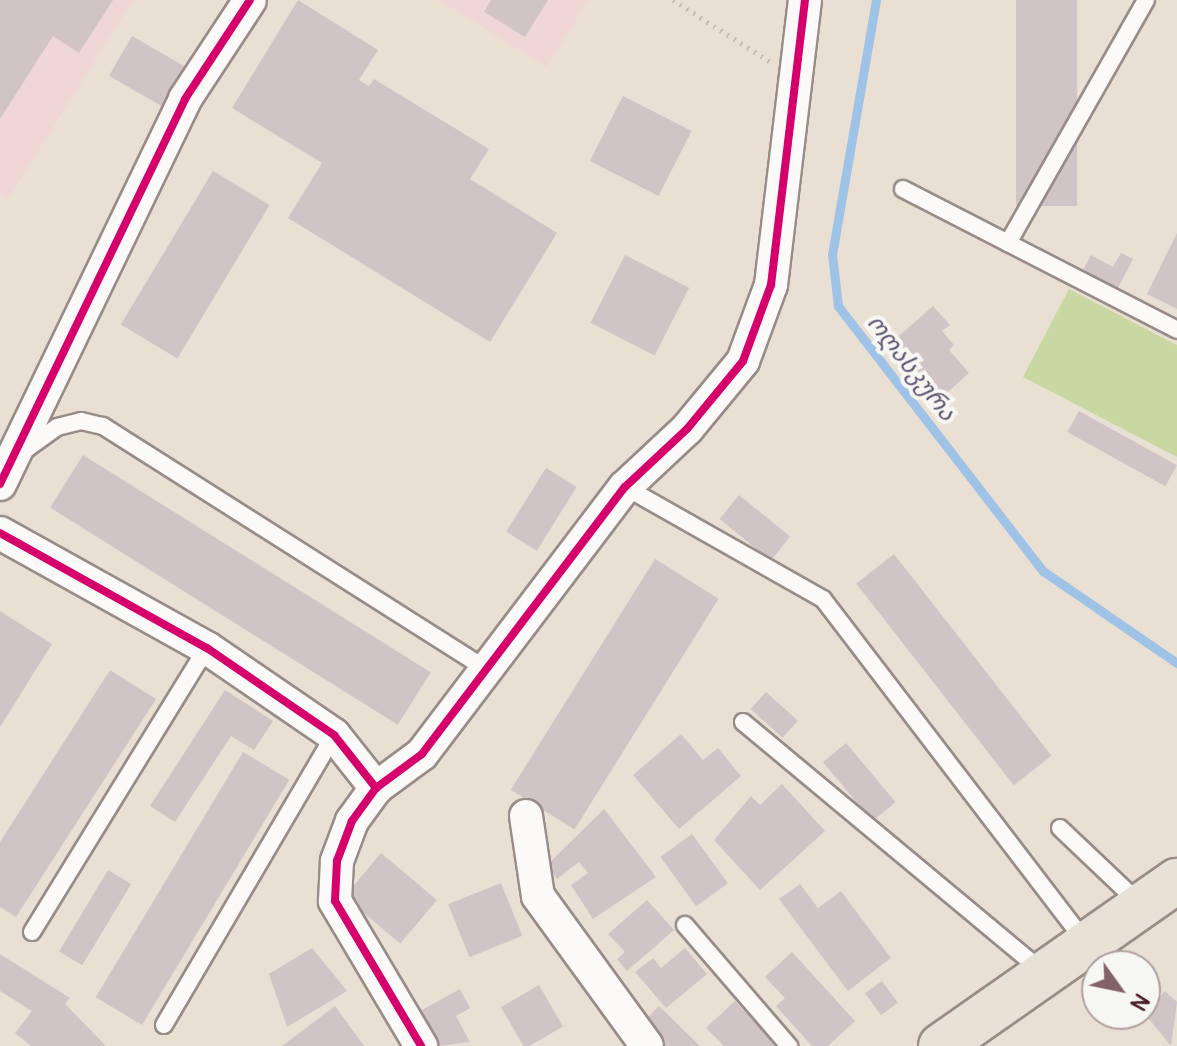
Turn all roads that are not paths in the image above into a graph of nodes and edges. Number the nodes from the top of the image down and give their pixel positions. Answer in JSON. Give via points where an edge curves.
{"nodes":[{"id":1,"x":250,"y":0,"type":"edge"},
{"id":2,"x":805,"y":0,"type":"edge"},
{"id":3,"x":1146,"y":0,"type":"edge"},
{"id":4,"x":903,"y":189,"type":"dead end"},
{"id":5,"x":1008,"y":243,"type":"junction"},
{"id":6,"x":1177,"y":330,"type":"edge"},
{"id":7,"x":6,"y":472,"type":"edge"},
{"id":8,"x":625,"y":487,"type":"junction"},
{"id":9,"x":0,"y":533,"type":"edge"},
{"id":10,"x":207,"y":648,"type":"junction"},
{"id":11,"x":487,"y":670,"type":"junction"},
{"id":12,"x":743,"y":722,"type":"dead end"},
{"id":13,"x":334,"y":735,"type":"junction"},
{"id":14,"x":376,"y":788,"type":"junction"},
{"id":15,"x":526,"y":816,"type":"dead end"},
{"id":16,"x":1060,"y":828,"type":"dead end"},
{"id":17,"x":1177,"y":881,"type":"edge"},
{"id":18,"x":1142,"y":906,"type":"junction"},
{"id":19,"x":685,"y":925,"type":"dead end"},
{"id":20,"x":32,"y":932,"type":"dead end"},
{"id":21,"x":1087,"y":944,"type":"junction"},
{"id":22,"x":1045,"y":974,"type":"junction"},
{"id":23,"x":164,"y":1025,"type":"dead end"},
{"id":24,"x":421,"y":1046,"type":"edge"},
{"id":25,"x":647,"y":1046,"type":"edge"},
{"id":26,"x":789,"y":1046,"type":"edge"},
{"id":27,"x":941,"y":1046,"type":"edge"}],
"edges":[{"from":1,"to":7,"type":"street","via":[[185,99]]},
{"from":2,"to":8,"type":"street","via":[[800,81],[771,285],[743,361],[687,429]]},
{"from":3,"to":5,"type":"lane"},
{"from":4,"to":5,"type":"lane"},
{"from":5,"to":6,"type":"lane"},
{"from":7,"to":11,"type":"lane","via":[[57,427],[81,421],[103,426]]},
{"from":8,"to":11,"type":"street"},
{"from":8,"to":21,"type":"lane","via":[[823,599]]},
{"from":9,"to":10,"type":"street"},
{"from":10,"to":13,"type":"street"},
{"from":10,"to":20,"type":"lane"},
{"from":11,"to":14,"type":"street","via":[[422,754]]},
{"from":12,"to":22,"type":"lane"},
{"from":13,"to":14,"type":"street"},
{"from":13,"to":23,"type":"lane"},
{"from":14,"to":24,"type":"street","via":[[342,848],[335,901]]},
{"from":15,"to":25,"type":"street","via":[[538,896]]},
{"from":16,"to":18,"type":"lane"},
{"from":17,"to":18,"type":"main road"},
{"from":18,"to":21,"type":"main road"},
{"from":19,"to":26,"type":"lane"},
{"from":21,"to":22,"type":"main road"},
{"from":22,"to":27,"type":"main road"}]}
